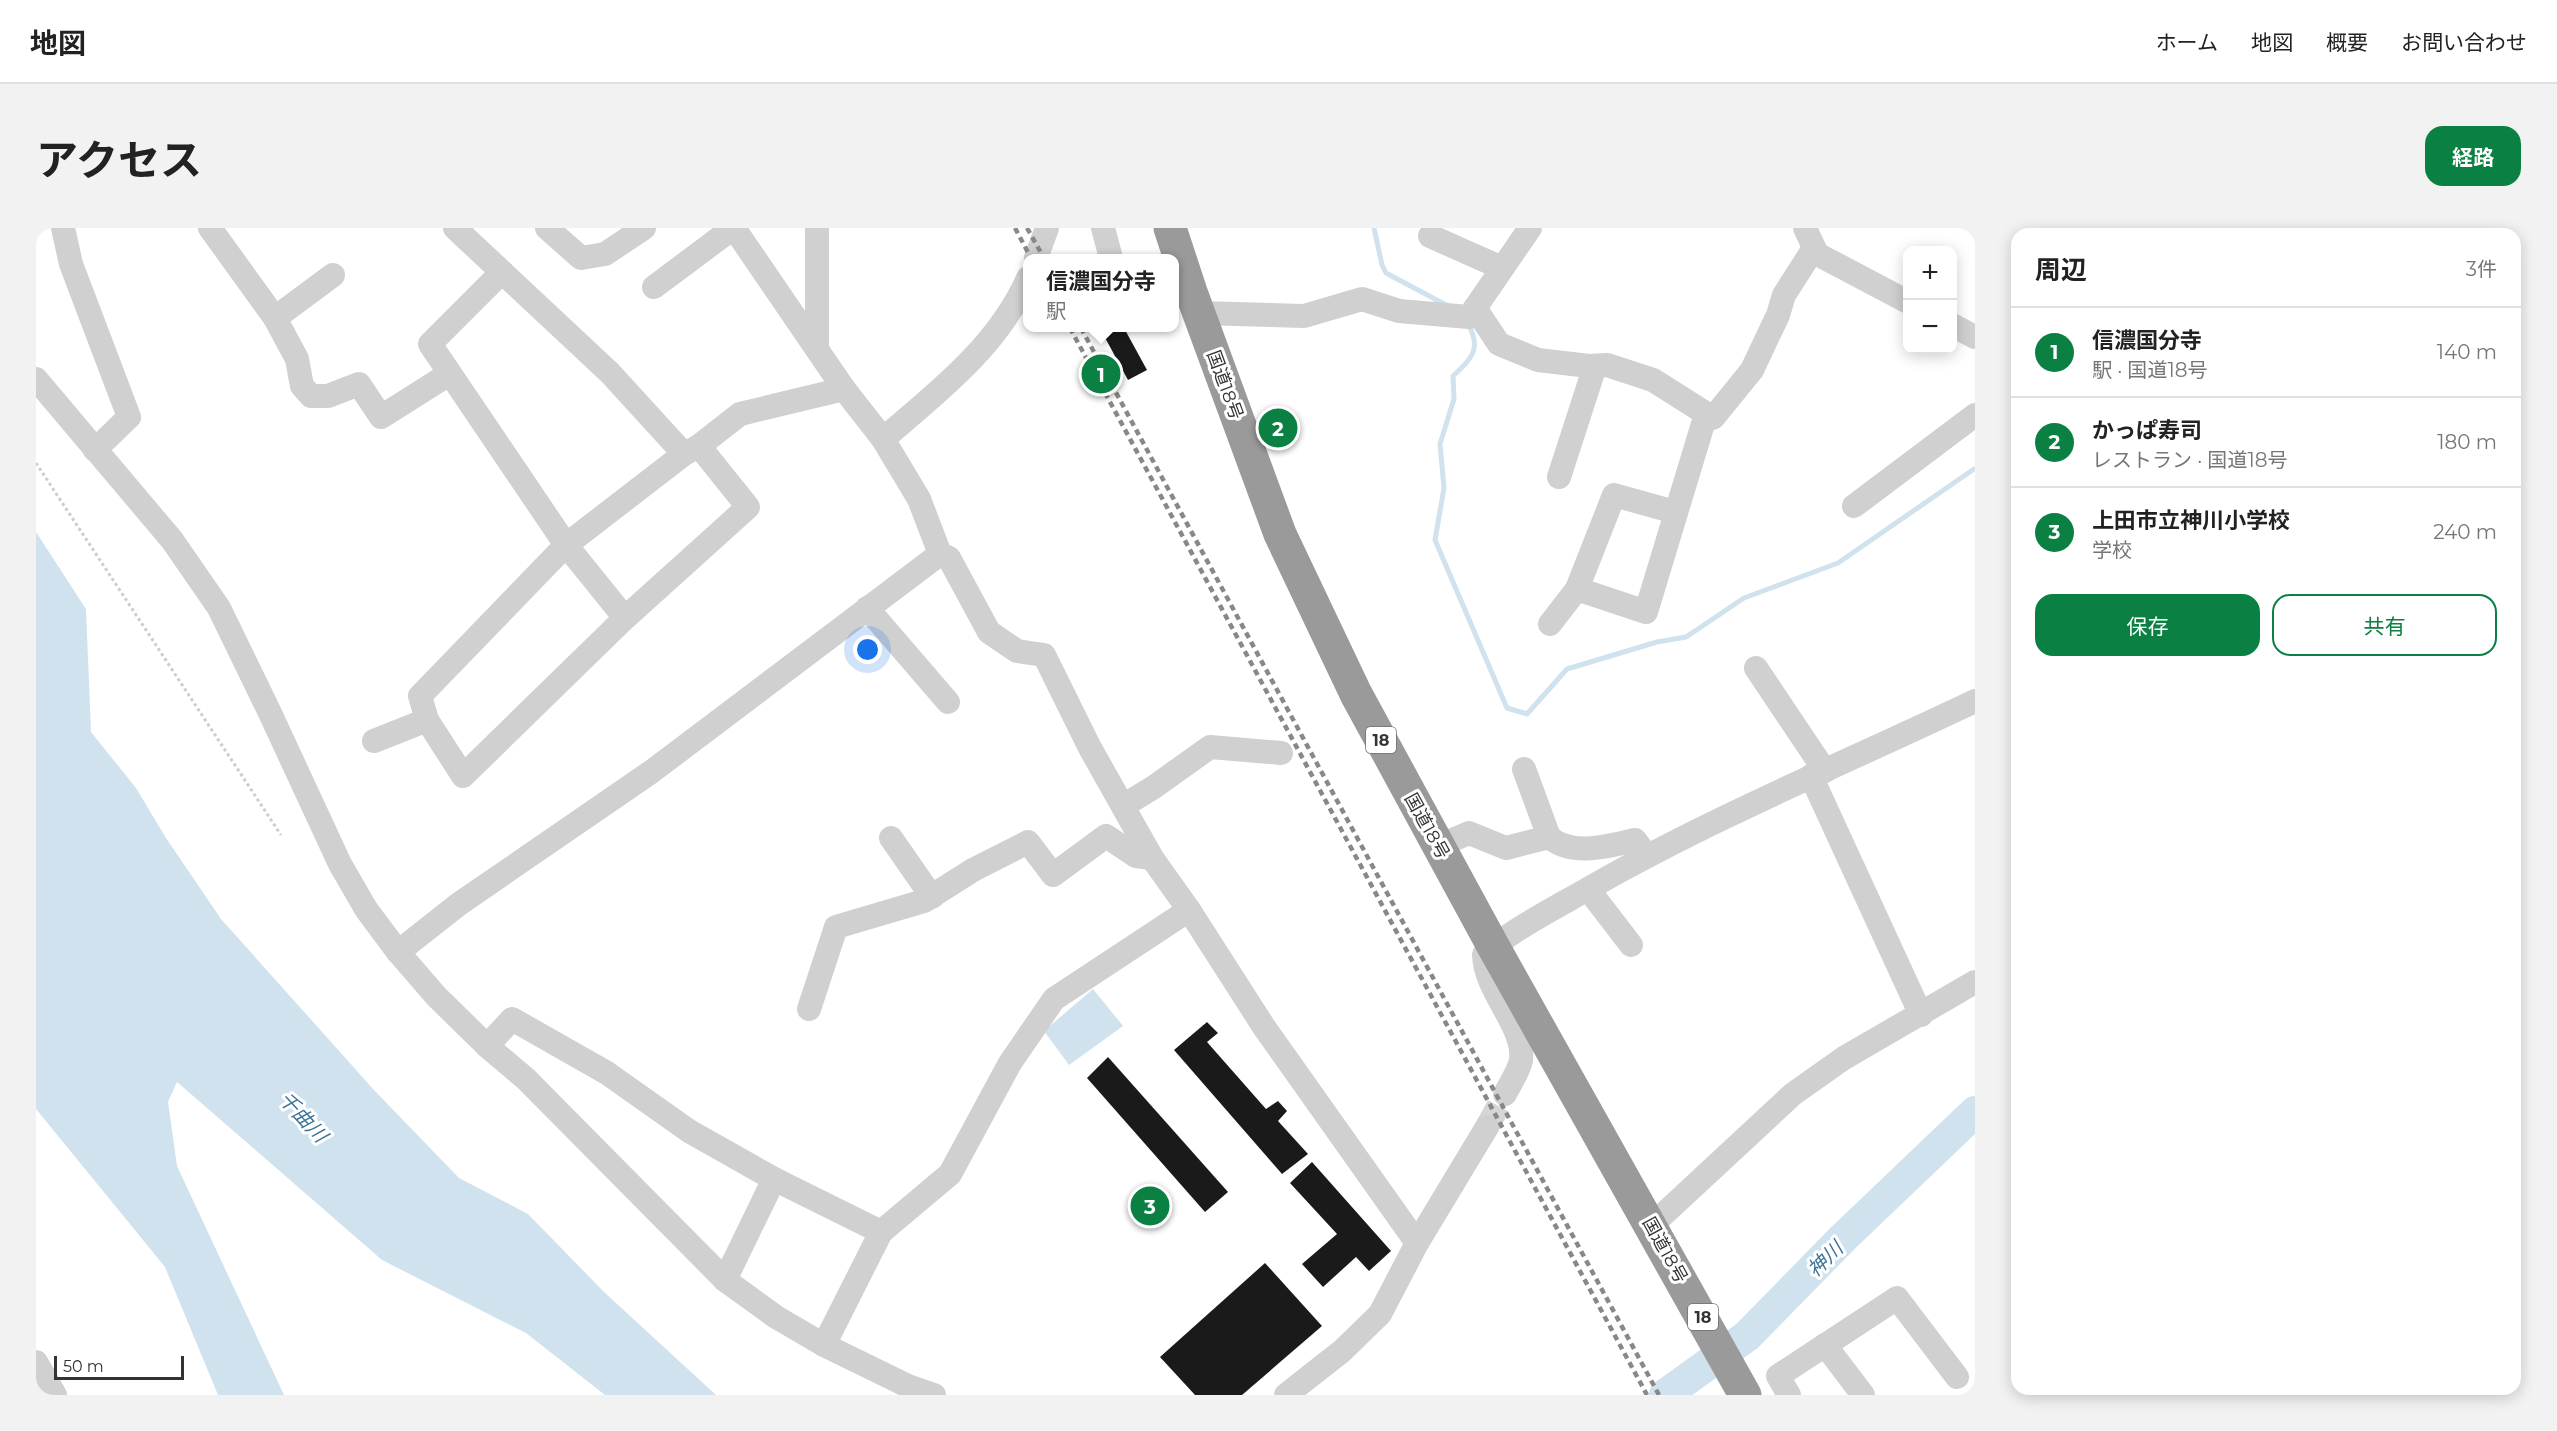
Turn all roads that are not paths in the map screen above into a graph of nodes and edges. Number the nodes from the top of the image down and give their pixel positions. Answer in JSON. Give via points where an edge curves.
{"nodes":[{"id":1,"x":63,"y":228,"type":"edge"},
{"id":2,"x":210,"y":228,"type":"edge"},
{"id":3,"x":547,"y":228,"type":"edge"},
{"id":4,"x":644,"y":228,"type":"edge"},
{"id":5,"x":734,"y":228,"type":"edge"},
{"id":6,"x":817,"y":228,"type":"edge"},
{"id":7,"x":1047,"y":228,"type":"edge"},
{"id":8,"x":1103,"y":228,"type":"edge"},
{"id":9,"x":1170,"y":228,"type":"edge"},
{"id":10,"x":1530,"y":228,"type":"edge"},
{"id":11,"x":467,"y":232,"type":"edge"},
{"id":12,"x":1430,"y":236,"type":"dead end"},
{"id":13,"x":1809,"y":238,"type":"edge"},
{"id":14,"x":1037,"y":254,"type":"edge"},
{"id":15,"x":1110,"y":254,"type":"edge"},
{"id":16,"x":1176,"y":254,"type":"edge"},
{"id":17,"x":1179,"y":264,"type":"edge"},
{"id":18,"x":1502,"y":268,"type":"junction"},
{"id":19,"x":502,"y":272,"type":"junction"},
{"id":20,"x":333,"y":275,"type":"dead end"},
{"id":21,"x":654,"y":287,"type":"dead end"},
{"id":22,"x":1023,"y":288,"type":"edge"},
{"id":23,"x":1904,"y":300,"type":"edge"},
{"id":24,"x":1188,"y":301,"type":"edge"},
{"id":25,"x":1475,"y":308,"type":"junction"},
{"id":26,"x":275,"y":318,"type":"junction"},
{"id":27,"x":1957,"y":327,"type":"edge"},
{"id":28,"x":1975,"y":337,"type":"edge"},
{"id":29,"x":817,"y":346,"type":"junction"},
{"id":30,"x":1595,"y":366,"type":"junction"},
{"id":31,"x":449,"y":374,"type":"junction"},
{"id":32,"x":36,"y":379,"type":"edge"},
{"id":33,"x":844,"y":389,"type":"junction"},
{"id":34,"x":1706,"y":414,"type":"junction"},
{"id":35,"x":1975,"y":415,"type":"edge"},
{"id":36,"x":883,"y":439,"type":"junction"},
{"id":37,"x":95,"y":450,"type":"junction"},
{"id":38,"x":691,"y":450,"type":"junction"},
{"id":39,"x":1560,"y":477,"type":"dead end"},
{"id":40,"x":1854,"y":506,"type":"dead end"},
{"id":41,"x":1675,"y":512,"type":"junction"},
{"id":42,"x":566,"y":545,"type":"junction"},
{"id":43,"x":940,"y":554,"type":"junction"},
{"id":44,"x":1577,"y":589,"type":"junction"},
{"id":45,"x":867,"y":608,"type":"junction"},
{"id":46,"x":625,"y":618,"type":"junction"},
{"id":47,"x":1550,"y":624,"type":"dead end"},
{"id":48,"x":1756,"y":668,"type":"dead end"},
{"id":49,"x":1975,"y":700,"type":"edge"},
{"id":50,"x":948,"y":702,"type":"dead end"},
{"id":51,"x":427,"y":720,"type":"junction"},
{"id":52,"x":374,"y":741,"type":"dead end"},
{"id":53,"x":1281,"y":753,"type":"dead end"},
{"id":54,"x":1524,"y":769,"type":"dead end"},
{"id":55,"x":1818,"y":774,"type":"junction"},
{"id":56,"x":1123,"y":806,"type":"junction"},
{"id":57,"x":1549,"y":837,"type":"junction"},
{"id":58,"x":891,"y":838,"type":"dead end"},
{"id":59,"x":1438,"y":846,"type":"junction"},
{"id":60,"x":1647,"y":856,"type":"junction"},
{"id":61,"x":1152,"y":858,"type":"junction"},
{"id":62,"x":1588,"y":889,"type":"junction"},
{"id":63,"x":932,"y":897,"type":"junction"},
{"id":64,"x":1189,"y":910,"type":"junction"},
{"id":65,"x":1631,"y":945,"type":"dead end"},
{"id":66,"x":1493,"y":946,"type":"junction"},
{"id":67,"x":398,"y":952,"type":"junction"},
{"id":68,"x":1975,"y":982,"type":"edge"},
{"id":69,"x":810,"y":1009,"type":"dead end"},
{"id":70,"x":1921,"y":1015,"type":"junction"},
{"id":71,"x":487,"y":1046,"type":"junction"},
{"id":72,"x":1505,"y":1094,"type":"tunnel mouth"},
{"id":73,"x":1486,"y":1128,"type":"tunnel mouth"},
{"id":74,"x":774,"y":1179,"type":"junction"},
{"id":75,"x":881,"y":1232,"type":"junction"},
{"id":76,"x":1656,"y":1232,"type":"junction"},
{"id":77,"x":1417,"y":1243,"type":"junction"},
{"id":78,"x":725,"y":1280,"type":"junction"},
{"id":79,"x":1825,"y":1345,"type":"junction"},
{"id":80,"x":824,"y":1346,"type":"junction"},
{"id":81,"x":36,"y":1362,"type":"edge"},
{"id":82,"x":1958,"y":1377,"type":"dead end"},
{"id":83,"x":55,"y":1395,"type":"edge"},
{"id":84,"x":934,"y":1395,"type":"edge"},
{"id":85,"x":1286,"y":1395,"type":"edge"},
{"id":86,"x":1745,"y":1395,"type":"edge"},
{"id":87,"x":1789,"y":1395,"type":"edge"},
{"id":88,"x":1863,"y":1395,"type":"edge"}],
"edges":[{"from":1,"to":37,"type":"street","via":[[71,264],[129,417]]},
{"from":2,"to":26,"type":"street"},
{"from":3,"to":4,"type":"street","via":[[581,258],[605,254]]},
{"from":5,"to":21,"type":"street"},
{"from":5,"to":29,"type":"street"},
{"from":6,"to":29,"type":"street"},
{"from":7,"to":14,"type":"street"},
{"from":8,"to":15,"type":"street"},
{"from":9,"to":16,"type":"highway","name":"国道18号","number":"18"},
{"from":10,"to":18,"type":"street"},
{"from":11,"to":19,"type":"street"},
{"from":12,"to":18,"type":"street"},
{"from":13,"to":23,"type":"street","via":[[1817,254]]},
{"from":13,"to":34,"type":"street","via":[[1752,370],[1713,418]]},
{"from":17,"to":24,"type":"highway","name":"国道18号","number":"18"},
{"from":18,"to":25,"type":"street"},
{"from":19,"to":31,"type":"street","via":[[430,344]]},
{"from":19,"to":38,"type":"street"},
{"from":20,"to":26,"type":"street"},
{"from":22,"to":36,"type":"street","via":[[1007,318],[978,354]]},
{"from":24,"to":25,"type":"street","via":[[1304,316],[1362,299],[1434,316],[1469,317]]},
{"from":24,"to":59,"type":"highway","name":"国道18号","number":"18","via":[[1280,534],[1356,694]]},
{"from":25,"to":30,"type":"street","via":[[1499,344],[1538,360]]},
{"from":26,"to":31,"type":"street","via":[[297,358],[302,386],[311,396],[328,396],[359,384],[381,417]]},
{"from":27,"to":28,"type":"street"},
{"from":29,"to":33,"type":"street"},
{"from":30,"to":34,"type":"street","via":[[1607,365],[1653,380]]},
{"from":30,"to":39,"type":"street"},
{"from":31,"to":42,"type":"street"},
{"from":32,"to":37,"type":"street"},
{"from":33,"to":36,"type":"street"},
{"from":33,"to":38,"type":"street","via":[[740,414]]},
{"from":34,"to":41,"type":"street"},
{"from":35,"to":40,"type":"street"},
{"from":36,"to":43,"type":"street","via":[[919,499]]},
{"from":37,"to":67,"type":"street","via":[[172,540],[219,608],[340,864],[366,909]]},
{"from":38,"to":42,"type":"street"},
{"from":38,"to":46,"type":"street","via":[[748,507]]},
{"from":41,"to":44,"type":"street","via":[[1614,495]]},
{"from":41,"to":44,"type":"street","via":[[1646,612]]},
{"from":42,"to":46,"type":"street"},
{"from":42,"to":51,"type":"street","via":[[420,696]]},
{"from":43,"to":45,"type":"street"},
{"from":43,"to":56,"type":"street","via":[[949,558],[989,632],[1017,651],[1044,655]]},
{"from":44,"to":47,"type":"street"},
{"from":45,"to":50,"type":"street"},
{"from":45,"to":67,"type":"street","via":[[651,772],[459,904]]},
{"from":46,"to":51,"type":"street","via":[[463,776]]},
{"from":48,"to":55,"type":"street"},
{"from":49,"to":55,"type":"street"},
{"from":51,"to":52,"type":"street"},
{"from":53,"to":56,"type":"street","via":[[1210,747]]},
{"from":54,"to":57,"type":"street"},
{"from":55,"to":60,"type":"street"},
{"from":55,"to":70,"type":"street"},
{"from":56,"to":61,"type":"street"},
{"from":57,"to":59,"type":"street","via":[[1506,848],[1469,833]]},
{"from":57,"to":60,"type":"street","via":[[1576,849],[1635,840]]},
{"from":58,"to":63,"type":"street"},
{"from":59,"to":66,"type":"highway","name":"国道18号","number":"18"},
{"from":60,"to":62,"type":"street"},
{"from":61,"to":63,"type":"street","via":[[1136,856],[1106,836],[1053,875],[1028,842],[973,870]]},
{"from":61,"to":64,"type":"street"},
{"from":62,"to":65,"type":"street"},
{"from":62,"to":66,"type":"street"},
{"from":63,"to":69,"type":"street","via":[[836,927]]},
{"from":64,"to":75,"type":"street","via":[[1054,999],[1010,1063],[950,1174]]},
{"from":64,"to":77,"type":"street","via":[[1264,1027]]},
{"from":66,"to":72,"type":"street","via":[[1484,955],[1484,971],[1520,1046],[1521,1061]]},
{"from":66,"to":76,"type":"highway","name":"国道18号","number":"18"},
{"from":67,"to":71,"type":"street"},
{"from":68,"to":70,"type":"street"},
{"from":70,"to":76,"type":"street","via":[[1845,1058],[1793,1094]]},
{"from":71,"to":74,"type":"street","via":[[512,1020],[607,1073],[689,1131]]},
{"from":71,"to":78,"type":"street","via":[[526,1079]]},
{"from":73,"to":77,"type":"street"},
{"from":74,"to":75,"type":"street"},
{"from":74,"to":78,"type":"street"},
{"from":75,"to":80,"type":"street"},
{"from":76,"to":86,"type":"highway","name":"国道18号","number":"18"},
{"from":77,"to":85,"type":"street","via":[[1380,1314],[1342,1351]]},
{"from":78,"to":80,"type":"street"},
{"from":79,"to":82,"type":"street","via":[[1897,1298]]},
{"from":79,"to":87,"type":"street","via":[[1778,1376]]},
{"from":79,"to":88,"type":"street"},
{"from":80,"to":84,"type":"street"},
{"from":81,"to":83,"type":"street"}]}
